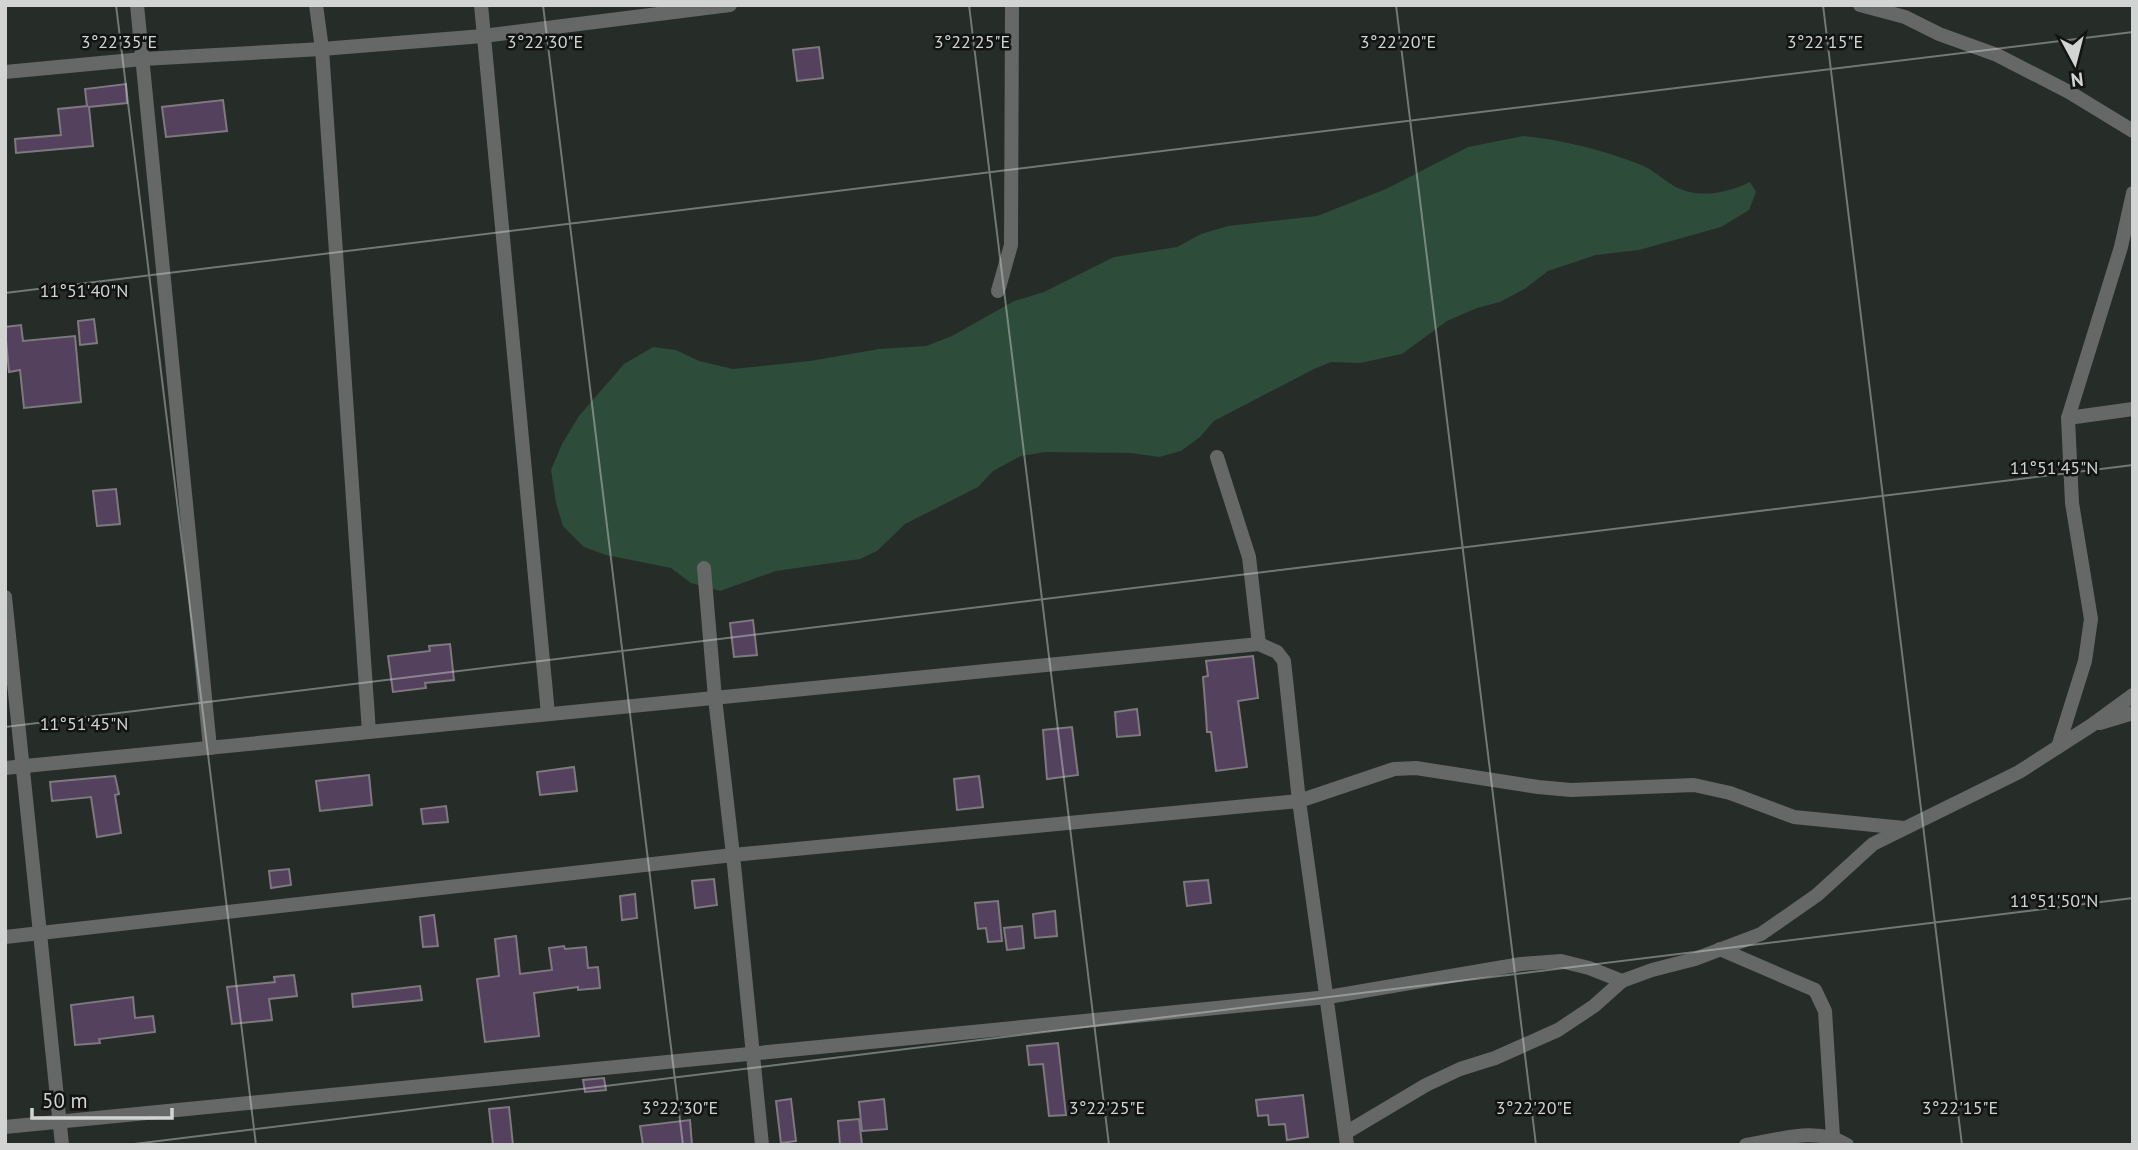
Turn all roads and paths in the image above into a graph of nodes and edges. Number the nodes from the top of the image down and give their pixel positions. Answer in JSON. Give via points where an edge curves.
{"nodes":[{"id":1,"x":137,"y":5,"type":"edge"},
{"id":2,"x":316,"y":5,"type":"edge"},
{"id":3,"x":481,"y":5,"type":"edge"},
{"id":4,"x":730,"y":5,"type":"edge"},
{"id":5,"x":1012,"y":5,"type":"edge"},
{"id":6,"x":1860,"y":5,"type":"edge"},
{"id":7,"x":483,"y":36,"type":"junction"},
{"id":8,"x":322,"y":49,"type":"junction"},
{"id":9,"x":143,"y":59,"type":"junction"},
{"id":10,"x":5,"y":72,"type":"edge"},
{"id":11,"x":2133,"y":131,"type":"edge"},
{"id":12,"x":2133,"y":193,"type":"edge"},
{"id":13,"x":998,"y":291,"type":"dead end"},
{"id":14,"x":2133,"y":409,"type":"edge"},
{"id":15,"x":2067,"y":418,"type":"junction"},
{"id":16,"x":1217,"y":457,"type":"dead end"},
{"id":17,"x":704,"y":568,"type":"dead end"},
{"id":18,"x":5,"y":597,"type":"edge"},
{"id":19,"x":1259,"y":644,"type":"junction"},
{"id":20,"x":2133,"y":695,"type":"edge"},
{"id":21,"x":715,"y":698,"type":"junction"},
{"id":22,"x":2133,"y":713,"type":"edge"},
{"id":23,"x":548,"y":714,"type":"junction"},
{"id":24,"x":2092,"y":725,"type":"junction"},
{"id":25,"x":369,"y":732,"type":"junction"},
{"id":26,"x":2058,"y":747,"type":"junction"},
{"id":27,"x":210,"y":748,"type":"junction"},
{"id":28,"x":23,"y":766,"type":"junction"},
{"id":29,"x":5,"y":768,"type":"edge"},
{"id":30,"x":1299,"y":801,"type":"junction"},
{"id":31,"x":1904,"y":828,"type":"junction"},
{"id":32,"x":733,"y":855,"type":"junction"},
{"id":33,"x":40,"y":934,"type":"junction"},
{"id":34,"x":5,"y":937,"type":"edge"},
{"id":35,"x":1720,"y":949,"type":"junction"},
{"id":36,"x":1622,"y":981,"type":"junction"},
{"id":37,"x":1328,"y":997,"type":"junction"},
{"id":38,"x":752,"y":1052,"type":"junction"},
{"id":39,"x":59,"y":1121,"type":"junction"},
{"id":40,"x":5,"y":1127,"type":"edge"},
{"id":41,"x":1833,"y":1137,"type":"junction"},
{"id":42,"x":1347,"y":1139,"type":"edge"},
{"id":43,"x":62,"y":1145,"type":"edge"},
{"id":44,"x":762,"y":1145,"type":"edge"},
{"id":45,"x":1746,"y":1145,"type":"edge"},
{"id":46,"x":1847,"y":1145,"type":"edge"}],
"edges":[{"from":1,"to":9,"type":"street"},
{"from":2,"to":8,"type":"street"},
{"from":3,"to":7,"type":"street"},
{"from":4,"to":7,"type":"street"},
{"from":5,"to":13,"type":"street","via":[[1011,245]]},
{"from":6,"to":11,"type":"street","via":[[1905,17],[1997,55]]},
{"from":7,"to":8,"type":"street"},
{"from":7,"to":23,"type":"street"},
{"from":8,"to":9,"type":"street"},
{"from":8,"to":25,"type":"street"},
{"from":9,"to":10,"type":"street"},
{"from":9,"to":27,"type":"street"},
{"from":12,"to":15,"type":"street","via":[[2122,247]]},
{"from":14,"to":15,"type":"street"},
{"from":15,"to":26,"type":"street","via":[[2072,503],[2091,619],[2085,661]]},
{"from":16,"to":19,"type":"street","via":[[1249,557]]},
{"from":17,"to":21,"type":"street"},
{"from":18,"to":28,"type":"street"},
{"from":19,"to":21,"type":"street"},
{"from":19,"to":30,"type":"street","via":[[1277,652],[1284,661]]},
{"from":20,"to":24,"type":"street"},
{"from":21,"to":23,"type":"street"},
{"from":21,"to":32,"type":"street"},
{"from":22,"to":24,"type":"street"},
{"from":23,"to":25,"type":"street"},
{"from":24,"to":26,"type":"street"},
{"from":25,"to":27,"type":"street"},
{"from":26,"to":31,"type":"street","via":[[2019,772]]},
{"from":27,"to":28,"type":"street"},
{"from":28,"to":29,"type":"street"},
{"from":28,"to":33,"type":"street"},
{"from":30,"to":31,"type":"street","via":[[1394,769],[1416,768],[1571,790],[1694,785],[1794,817]]},
{"from":30,"to":32,"type":"street"},
{"from":30,"to":37,"type":"street"},
{"from":31,"to":35,"type":"street","via":[[1872,844],[1817,895],[1761,934]]},
{"from":32,"to":33,"type":"street"},
{"from":32,"to":38,"type":"street"},
{"from":33,"to":34,"type":"street"},
{"from":33,"to":39,"type":"street"},
{"from":35,"to":36,"type":"street"},
{"from":35,"to":41,"type":"street","via":[[1815,990],[1822,1000]]},
{"from":36,"to":37,"type":"street","via":[[1561,961]]},
{"from":36,"to":42,"type":"street","via":[[1558,1030],[1426,1085]]},
{"from":37,"to":38,"type":"street"},
{"from":37,"to":42,"type":"street"},
{"from":38,"to":39,"type":"street"},
{"from":38,"to":44,"type":"street"},
{"from":39,"to":40,"type":"street"},
{"from":39,"to":43,"type":"street"},
{"from":41,"to":45,"type":"street","via":[[1816,1134]]},
{"from":41,"to":46,"type":"street"}]}
